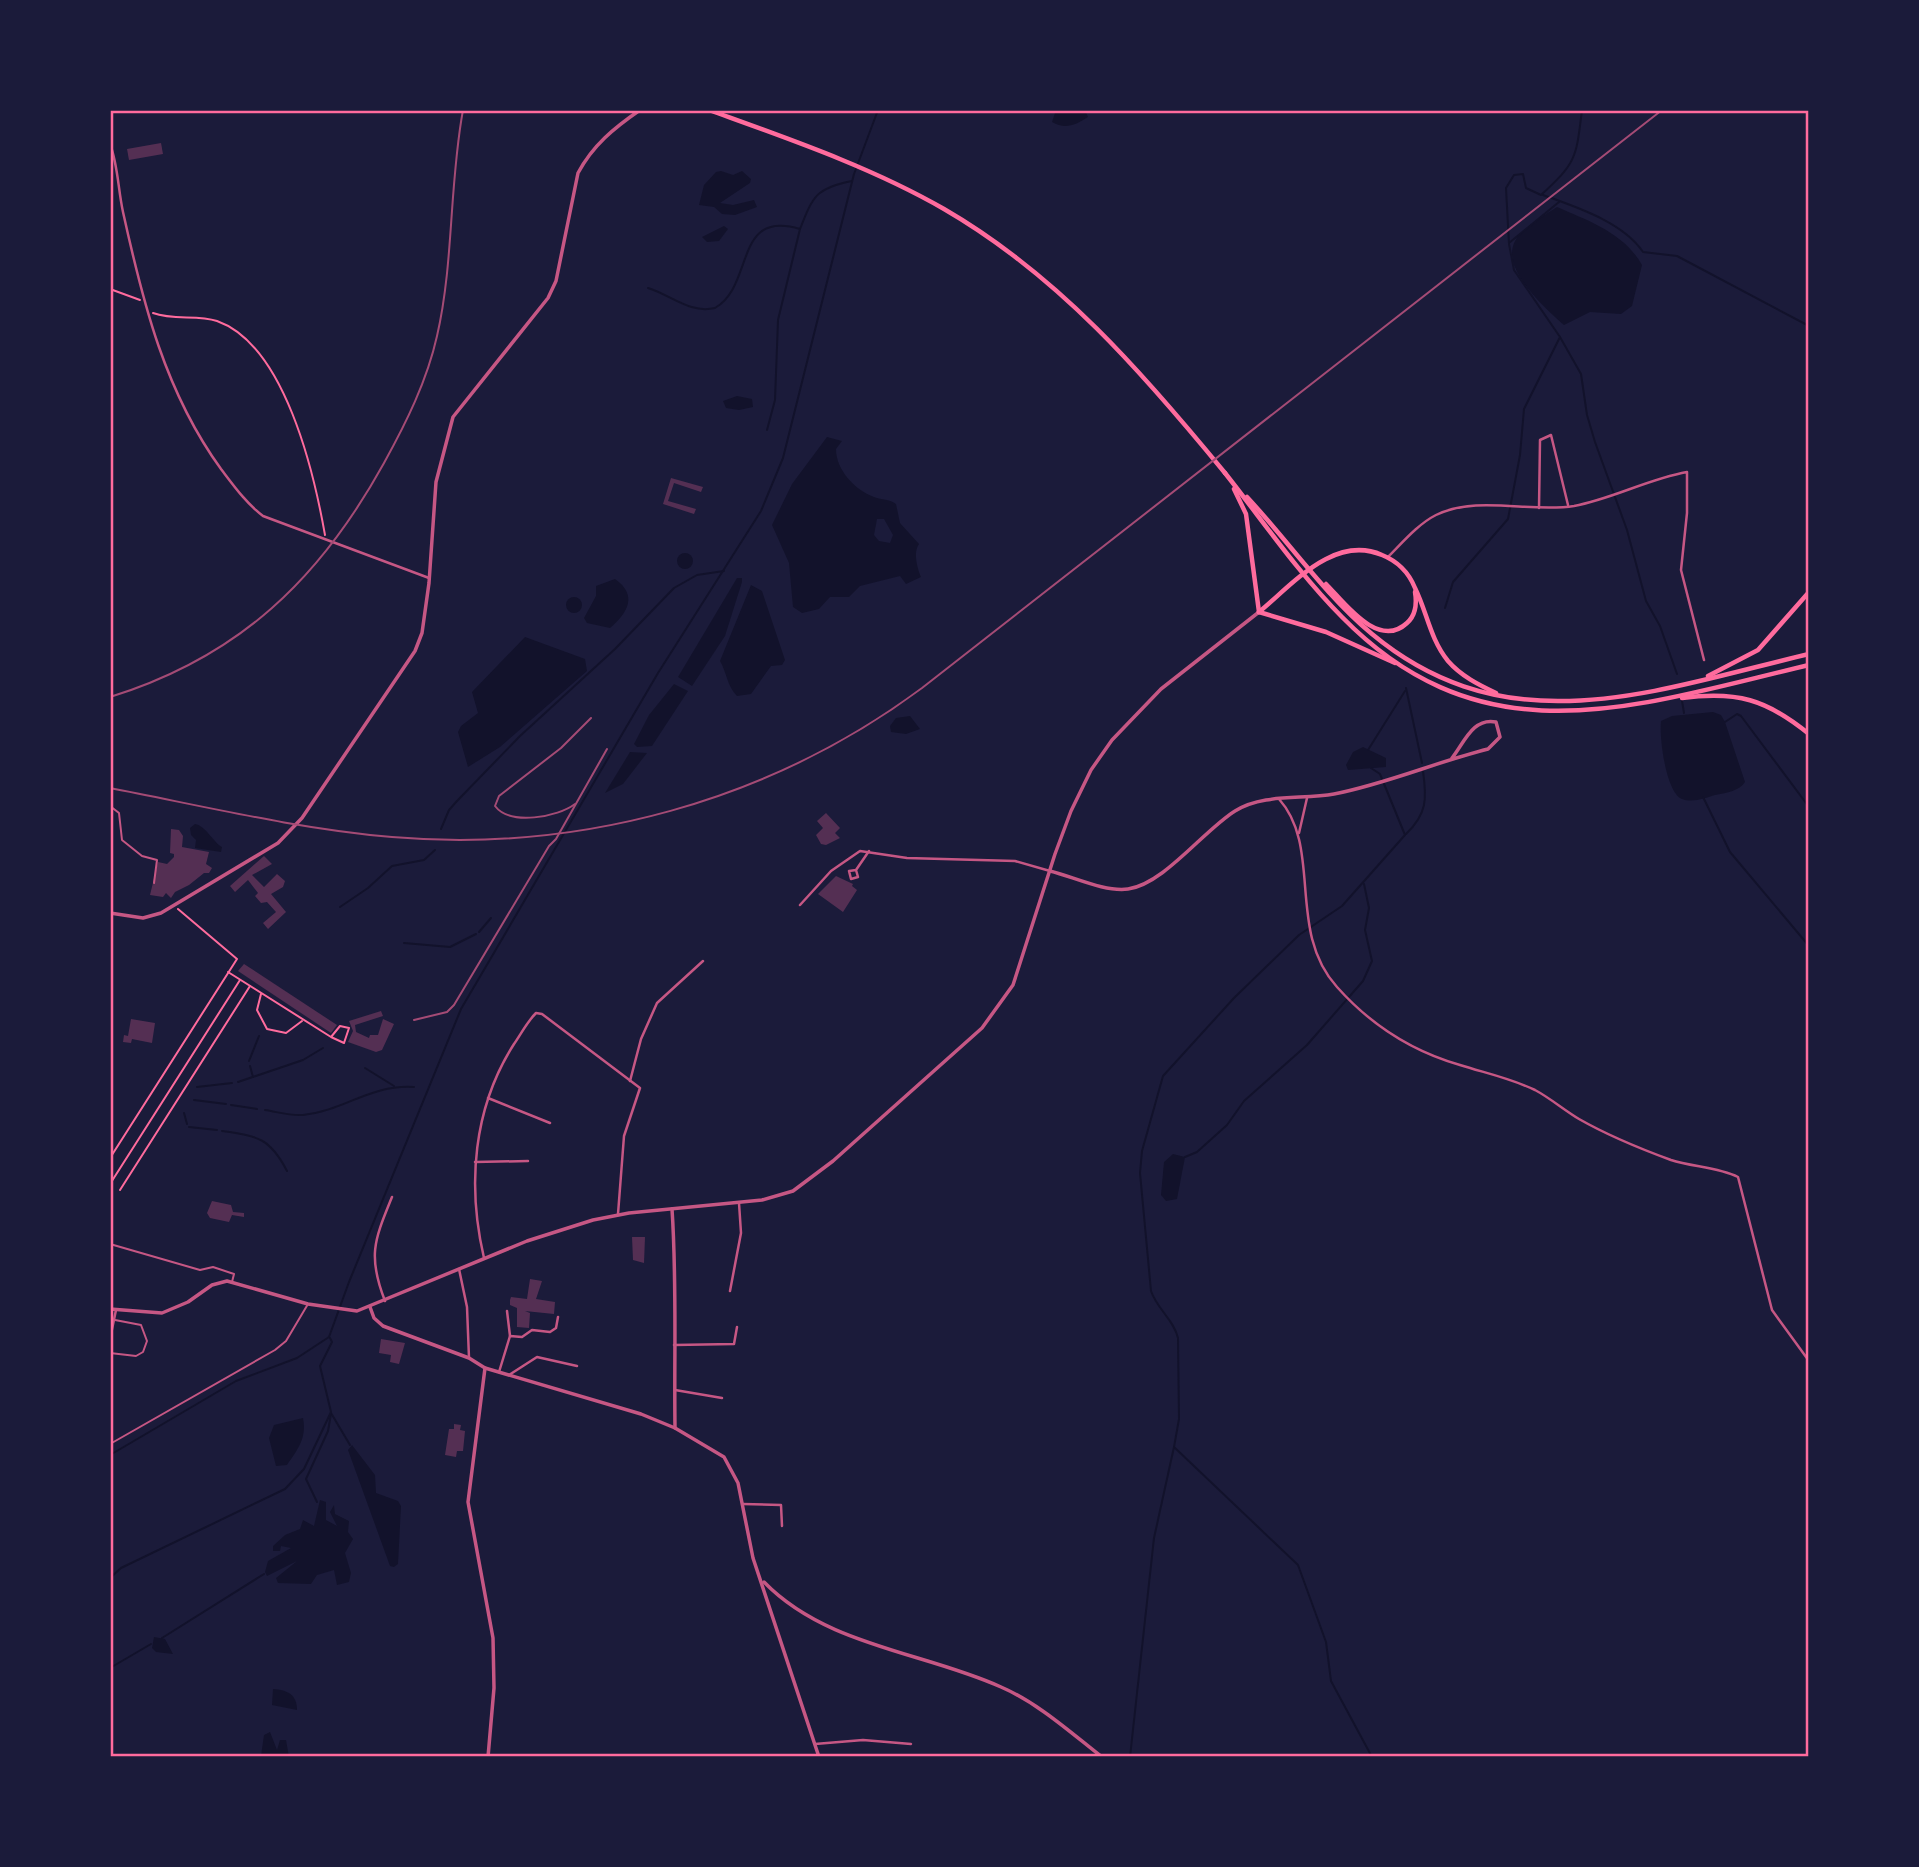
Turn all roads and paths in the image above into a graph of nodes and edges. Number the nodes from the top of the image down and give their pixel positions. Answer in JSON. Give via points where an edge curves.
{"nodes":[{"id":1,"x":640,"y":110,"type":"edge"},
{"id":2,"x":709,"y":110,"type":"edge"},
{"id":3,"x":110,"y":144,"type":"edge"},
{"id":4,"x":110,"y":289,"type":"edge"},
{"id":5,"x":146,"y":309,"type":"junction"},
{"id":6,"x":1224,"y":473,"type":"junction"},
{"id":7,"x":1569,"y":506,"type":"junction"},
{"id":8,"x":1539,"y":508,"type":"junction"},
{"id":9,"x":326,"y":540,"type":"junction"},
{"id":10,"x":1388,"y":558,"type":"junction"},
{"id":11,"x":1408,"y":575,"type":"junction"},
{"id":12,"x":429,"y":578,"type":"junction"},
{"id":13,"x":1319,"y":578,"type":"junction"},
{"id":14,"x":1809,"y":592,"type":"edge"},
{"id":15,"x":1259,"y":612,"type":"junction"},
{"id":16,"x":1809,"y":654,"type":"edge"},
{"id":17,"x":1704,"y":660,"type":"dead end"},
{"id":18,"x":1809,"y":665,"type":"edge"},
{"id":19,"x":1411,"y":671,"type":"junction"},
{"id":20,"x":1701,"y":679,"type":"junction"},
{"id":21,"x":1504,"y":697,"type":"junction"},
{"id":22,"x":1657,"y":701,"type":"junction"},
{"id":23,"x":1809,"y":734,"type":"edge"},
{"id":24,"x":1452,"y":758,"type":"junction"},
{"id":25,"x":1307,"y":797,"type":"junction"},
{"id":26,"x":1279,"y":799,"type":"junction"},
{"id":27,"x":110,"y":806,"type":"edge"},
{"id":28,"x":1298,"y":836,"type":"junction"},
{"id":29,"x":869,"y":851,"type":"junction"},
{"id":30,"x":856,"y":870,"type":"dead end"},
{"id":31,"x":1051,"y":871,"type":"junction"},
{"id":32,"x":154,"y":883,"type":"dead end"},
{"id":33,"x":800,"y":905,"type":"dead end"},
{"id":34,"x":175,"y":906,"type":"junction"},
{"id":35,"x":110,"y":913,"type":"edge"},
{"id":36,"x":703,"y":961,"type":"dead end"},
{"id":37,"x":227,"y":971,"type":"junction"},
{"id":38,"x":240,"y":979,"type":"junction"},
{"id":39,"x":250,"y":986,"type":"junction"},
{"id":40,"x":261,"y":993,"type":"junction"},
{"id":41,"x":303,"y":1021,"type":"junction"},
{"id":42,"x":331,"y":1037,"type":"junction"},
{"id":43,"x":630,"y":1081,"type":"junction"},
{"id":44,"x":488,"y":1098,"type":"junction"},
{"id":45,"x":550,"y":1122,"type":"dead end"},
{"id":46,"x":110,"y":1158,"type":"edge"},
{"id":47,"x":528,"y":1161,"type":"dead end"},
{"id":48,"x":475,"y":1163,"type":"junction"},
{"id":49,"x":110,"y":1184,"type":"edge"},
{"id":50,"x":120,"y":1190,"type":"dead end"},
{"id":51,"x":392,"y":1197,"type":"dead end"},
{"id":52,"x":739,"y":1203,"type":"junction"},
{"id":53,"x":672,"y":1209,"type":"junction"},
{"id":54,"x":618,"y":1215,"type":"junction"},
{"id":55,"x":110,"y":1244,"type":"edge"},
{"id":56,"x":484,"y":1258,"type":"junction"},
{"id":57,"x":458,"y":1269,"type":"junction"},
{"id":58,"x":232,"y":1282,"type":"junction"},
{"id":59,"x":730,"y":1291,"type":"dead end"},
{"id":60,"x":384,"y":1301,"type":"junction"},
{"id":61,"x":307,"y":1304,"type":"junction"},
{"id":62,"x":370,"y":1307,"type":"junction"},
{"id":63,"x":110,"y":1309,"type":"edge"},
{"id":64,"x":116,"y":1310,"type":"junction"},
{"id":65,"x":507,"y":1311,"type":"dead end"},
{"id":66,"x":558,"y":1317,"type":"dead end"},
{"id":67,"x":114,"y":1320,"type":"junction"},
{"id":68,"x":737,"y":1327,"type":"dead end"},
{"id":69,"x":510,"y":1336,"type":"junction"},
{"id":70,"x":110,"y":1339,"type":"edge"},
{"id":71,"x":674,"y":1345,"type":"junction"},
{"id":72,"x":110,"y":1353,"type":"edge"},
{"id":73,"x":469,"y":1357,"type":"junction"},
{"id":74,"x":1809,"y":1361,"type":"edge"},
{"id":75,"x":577,"y":1366,"type":"dead end"},
{"id":76,"x":485,"y":1368,"type":"junction"},
{"id":77,"x":499,"y":1373,"type":"junction"},
{"id":78,"x":509,"y":1375,"type":"junction"},
{"id":79,"x":675,"y":1390,"type":"junction"},
{"id":80,"x":722,"y":1398,"type":"dead end"},
{"id":81,"x":675,"y":1428,"type":"junction"},
{"id":82,"x":110,"y":1444,"type":"edge"},
{"id":83,"x":743,"y":1504,"type":"junction"},
{"id":84,"x":782,"y":1526,"type":"dead end"},
{"id":85,"x":763,"y":1581,"type":"junction"},
{"id":86,"x":815,"y":1744,"type":"junction"},
{"id":87,"x":911,"y":1744,"type":"dead end"},
{"id":88,"x":488,"y":1757,"type":"edge"},
{"id":89,"x":819,"y":1757,"type":"edge"},
{"id":90,"x":1102,"y":1757,"type":"edge"}],
"edges":[{"from":1,"to":12,"type":"street","via":[[610,131],[586,159],[578,173],[556,281],[548,298],[453,417],[436,482]]},
{"from":2,"to":6,"type":"main road","via":[[865,170],[963,220],[1048,283],[1138,368]]},
{"from":3,"to":5,"type":"street"},
{"from":4,"to":5,"type":"path","via":[[141,300]]},
{"from":5,"to":9,"type":"street","via":[[180,404],[201,442],[238,491],[263,516]]},
{"from":5,"to":9,"type":"path","via":[[163,317],[216,321],[256,351],[301,431]]},
{"from":6,"to":13,"type":"main road"},
{"from":6,"to":15,"type":"main road","via":[[1246,514]]},
{"from":6,"to":19,"type":"main road","via":[[1357,632]]},
{"from":7,"to":8,"type":"street"},
{"from":7,"to":8,"type":"street","via":[[1551,435],[1540,440]]},
{"from":7,"to":17,"type":"street","via":[[1687,472],[1681,572]]},
{"from":8,"to":10,"type":"street","via":[[1462,507],[1444,512],[1410,535]]},
{"from":9,"to":12,"type":"street"},
{"from":10,"to":11,"type":"main road"},
{"from":10,"to":15,"type":"main road","via":[[1357,550],[1332,556]]},
{"from":11,"to":13,"type":"main road","via":[[1416,608],[1406,624],[1390,631],[1370,626]]},
{"from":11,"to":21,"type":"main road","via":[[1446,658],[1470,679]]},
{"from":12,"to":34,"type":"street","via":[[415,651],[292,830]]},
{"from":13,"to":21,"type":"main road","via":[[1372,634],[1416,665],[1468,688]]},
{"from":14,"to":20,"type":"main road","via":[[1758,650]]},
{"from":15,"to":19,"type":"main road","via":[[1326,632]]},
{"from":15,"to":31,"type":"street","via":[[1161,689],[1112,740],[1071,811]]},
{"from":16,"to":20,"type":"main road"},
{"from":18,"to":22,"type":"main road"},
{"from":19,"to":22,"type":"main road","via":[[1466,696],[1528,710],[1587,712]]},
{"from":20,"to":21,"type":"main road","via":[[1600,701],[1553,703]]},
{"from":22,"to":23,"type":"main road","via":[[1707,695],[1746,697],[1774,708]]},
{"from":24,"to":24,"type":"street","via":[[1496,744],[1500,730],[1496,722],[1477,724]]},
{"from":24,"to":25,"type":"street","via":[[1335,794]]},
{"from":25,"to":26,"type":"street"},
{"from":25,"to":28,"type":"street"},
{"from":26,"to":28,"type":"street","via":[[1294,820]]},
{"from":26,"to":31,"type":"street","via":[[1259,801],[1234,812],[1165,870],[1137,887],[1118,889]]},
{"from":27,"to":32,"type":"street","via":[[119,813],[122,841],[142,856],[157,860]]},
{"from":28,"to":74,"type":"street","via":[[1311,939],[1336,987],[1394,1038],[1537,1091],[1589,1124],[1671,1160],[1738,1177],[1772,1310]]},
{"from":29,"to":30,"type":"street"},
{"from":29,"to":31,"type":"street","via":[[907,859],[1015,861]]},
{"from":29,"to":33,"type":"street","via":[[857,853],[832,870]]},
{"from":31,"to":52,"type":"street","via":[[1013,985],[982,1028],[804,1185],[783,1196]]},
{"from":34,"to":35,"type":"street","via":[[143,918]]},
{"from":34,"to":37,"type":"path","via":[[237,960]]},
{"from":36,"to":43,"type":"street","via":[[657,1003]]},
{"from":37,"to":38,"type":"path"},
{"from":37,"to":46,"type":"path"},
{"from":38,"to":39,"type":"path"},
{"from":38,"to":49,"type":"path"},
{"from":39,"to":40,"type":"path"},
{"from":39,"to":50,"type":"path"},
{"from":40,"to":41,"type":"path"},
{"from":40,"to":41,"type":"path","via":[[257,1010],[267,1029],[286,1032]]},
{"from":41,"to":42,"type":"path"},
{"from":42,"to":42,"type":"path","via":[[340,1026],[349,1032],[344,1043]]},
{"from":43,"to":44,"type":"street","via":[[536,1013],[506,1057]]},
{"from":43,"to":54,"type":"street","via":[[640,1088],[624,1136]]},
{"from":44,"to":45,"type":"street"},
{"from":44,"to":48,"type":"street"},
{"from":47,"to":48,"type":"street"},
{"from":48,"to":56,"type":"street"},
{"from":51,"to":60,"type":"street","via":[[374,1244]]},
{"from":52,"to":53,"type":"street"},
{"from":52,"to":59,"type":"street","via":[[741,1233]]},
{"from":53,"to":54,"type":"street"},
{"from":53,"to":71,"type":"street","via":[[677,1281]]},
{"from":54,"to":56,"type":"street"},
{"from":55,"to":58,"type":"street","via":[[200,1270],[213,1267],[234,1274]]},
{"from":56,"to":57,"type":"street"},
{"from":57,"to":60,"type":"street"},
{"from":57,"to":73,"type":"street","via":[[467,1307]]},
{"from":58,"to":61,"type":"street"},
{"from":58,"to":64,"type":"street","via":[[212,1284],[188,1302],[162,1313]]},
{"from":60,"to":62,"type":"street"},
{"from":61,"to":62,"type":"street","via":[[345,1311]]},
{"from":61,"to":82,"type":"street","via":[[275,1350]]},
{"from":62,"to":73,"type":"street","via":[[378,1323]]},
{"from":63,"to":64,"type":"street"},
{"from":64,"to":67,"type":"street"},
{"from":65,"to":69,"type":"street"},
{"from":66,"to":69,"type":"street","via":[[550,1332],[532,1329],[522,1337]]},
{"from":67,"to":70,"type":"street"},
{"from":67,"to":72,"type":"street","via":[[141,1325],[147,1341],[136,1356]]},
{"from":68,"to":71,"type":"street","via":[[734,1344]]},
{"from":69,"to":77,"type":"street"},
{"from":71,"to":79,"type":"street"},
{"from":73,"to":76,"type":"street"},
{"from":75,"to":78,"type":"street","via":[[537,1357]]},
{"from":76,"to":77,"type":"street"},
{"from":76,"to":88,"type":"street","via":[[468,1502],[494,1638]]},
{"from":77,"to":78,"type":"street"},
{"from":78,"to":81,"type":"street"},
{"from":79,"to":80,"type":"street"},
{"from":79,"to":81,"type":"street"},
{"from":81,"to":83,"type":"street","via":[[724,1457]]},
{"from":83,"to":84,"type":"street","via":[[781,1505]]},
{"from":83,"to":85,"type":"street","via":[[753,1558]]},
{"from":85,"to":86,"type":"street"},
{"from":85,"to":90,"type":"street","via":[[836,1629],[1002,1687]]},
{"from":86,"to":87,"type":"street","via":[[863,1740]]},
{"from":86,"to":89,"type":"street"}]}
